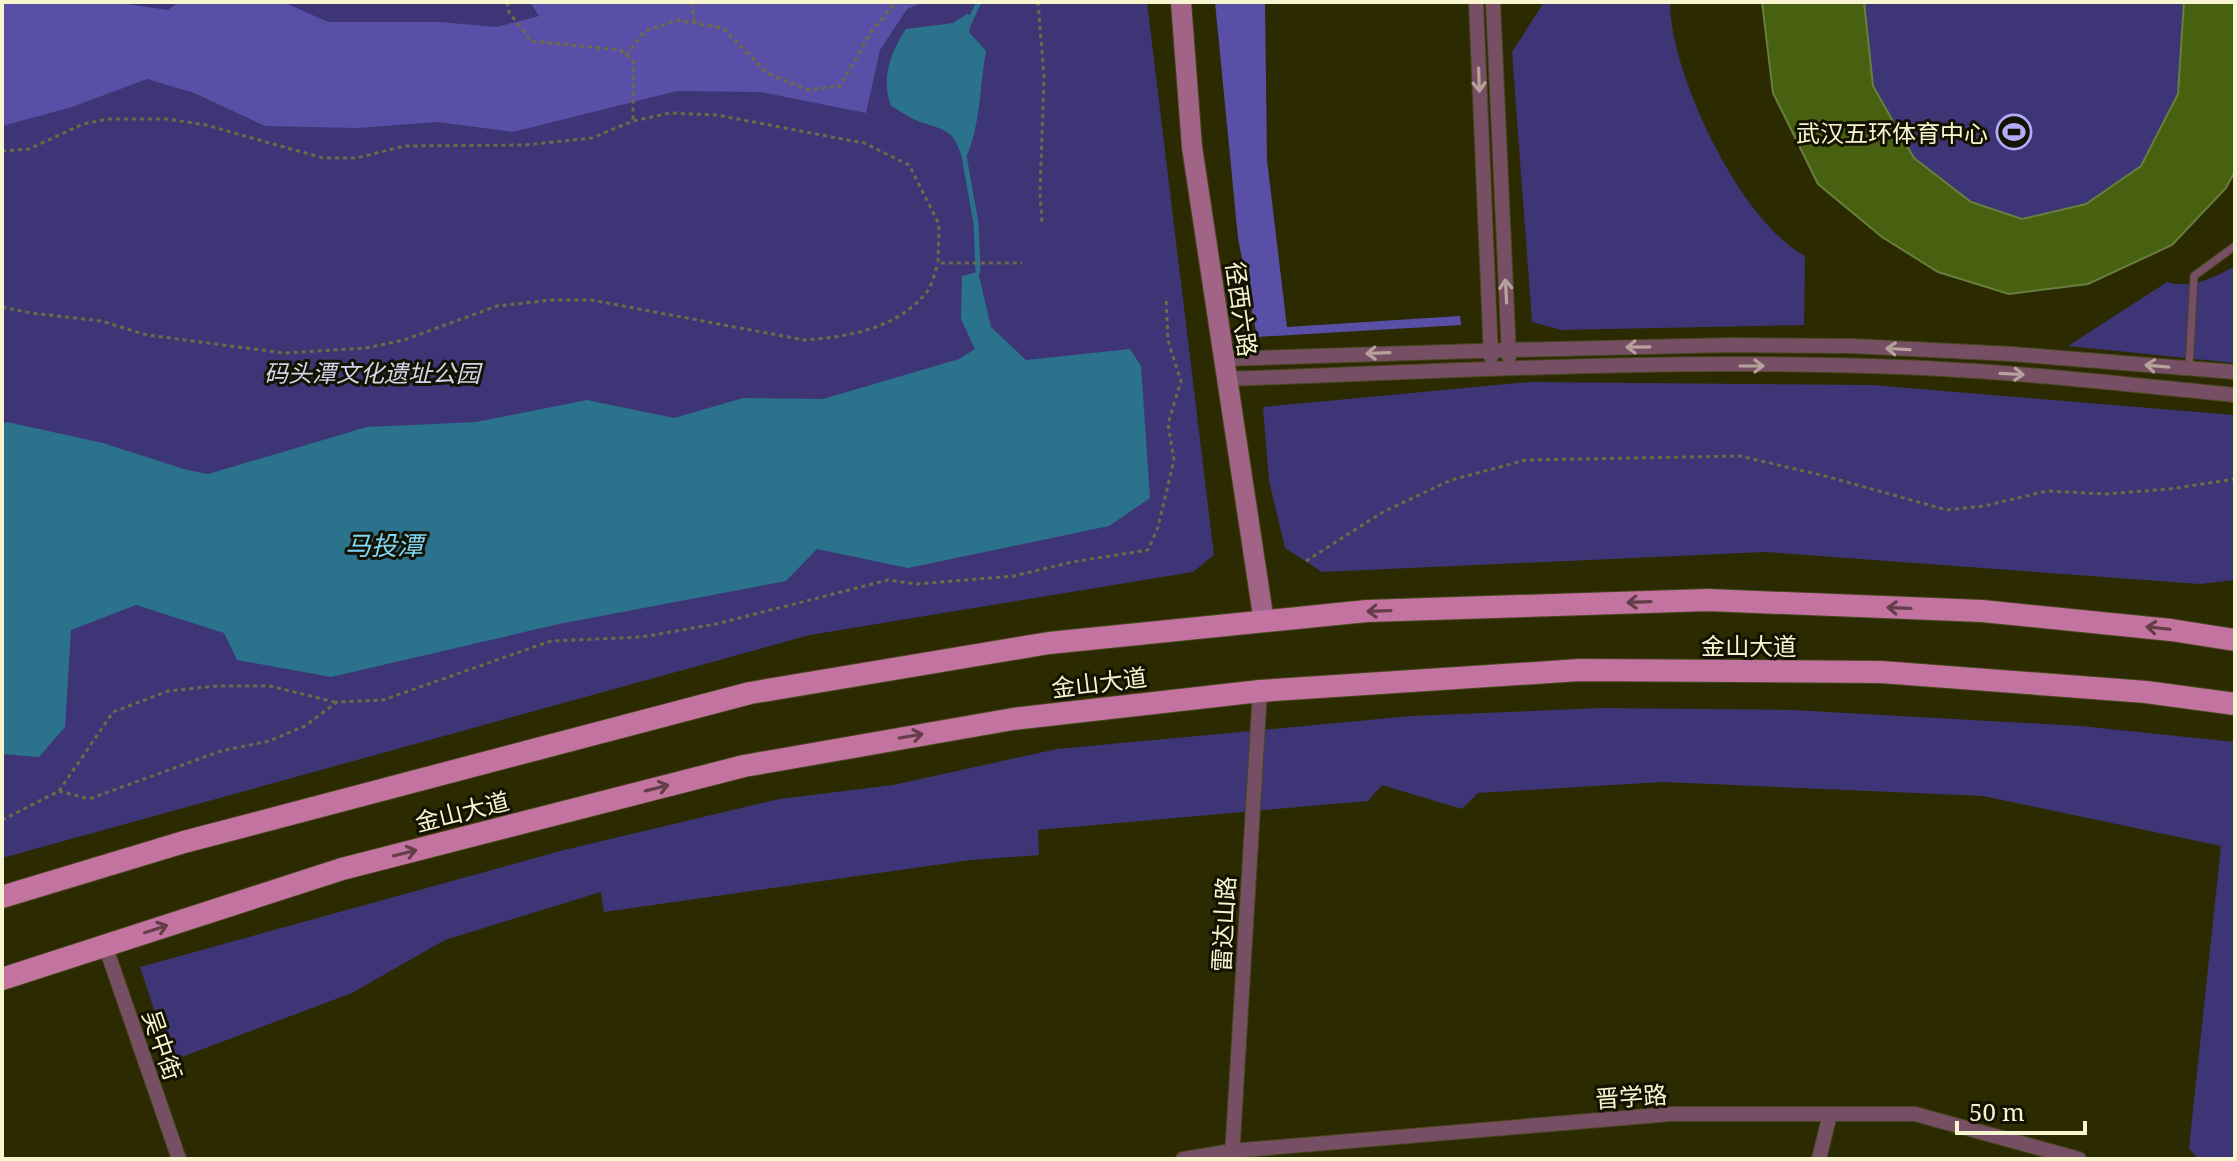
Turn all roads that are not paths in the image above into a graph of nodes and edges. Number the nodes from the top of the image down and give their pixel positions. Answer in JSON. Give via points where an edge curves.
{"nodes":[{"id":1,"x":1181,"y":2,"type":"edge"},
{"id":2,"x":1476,"y":2,"type":"edge"},
{"id":3,"x":1493,"y":2,"type":"edge"},
{"id":4,"x":2235,"y":246,"type":"edge"},
{"id":5,"x":1491,"y":350,"type":"junction"},
{"id":6,"x":1509,"y":350,"type":"junction"},
{"id":7,"x":2189,"y":368,"type":"junction"},
{"id":8,"x":1225,"y":369,"type":"junction"},
{"id":9,"x":1493,"y":369,"type":"junction"},
{"id":10,"x":1511,"y":369,"type":"junction"},
{"id":11,"x":2235,"y":372,"type":"edge"},
{"id":12,"x":2235,"y":395,"type":"edge"},
{"id":13,"x":1264,"y":622,"type":"junction"},
{"id":14,"x":2235,"y":640,"type":"edge"},
{"id":15,"x":1260,"y":691,"type":"junction"},
{"id":16,"x":2235,"y":704,"type":"edge"},
{"id":17,"x":2,"y":897,"type":"edge"},
{"id":18,"x":105,"y":945,"type":"junction"},
{"id":19,"x":2,"y":979,"type":"edge"},
{"id":20,"x":1830,"y":1114,"type":"junction"},
{"id":21,"x":1232,"y":1155,"type":"edge"},
{"id":22,"x":179,"y":1159,"type":"edge"},
{"id":23,"x":1183,"y":1159,"type":"edge"},
{"id":24,"x":1819,"y":1159,"type":"edge"},
{"id":25,"x":2079,"y":1159,"type":"edge"}],
"edges":[{"from":1,"to":8,"type":"street","name":"径西六路","via":[[1192,147]]},
{"from":2,"to":5,"type":"street","one_way":true},
{"from":6,"to":3,"type":"street","one_way":true},
{"from":4,"to":7,"type":"lane","via":[[2194,276]]},
{"from":5,"to":6,"type":"street"},
{"from":5,"to":8,"type":"street","one_way":true},
{"from":5,"to":9,"type":"street"},
{"from":7,"to":6,"type":"street","one_way":true,"via":[[1852,346]]},
{"from":6,"to":10,"type":"street"},
{"from":7,"to":11,"type":"street"},
{"from":8,"to":9,"type":"street"},
{"from":8,"to":13,"type":"street","name":"径西六路"},
{"from":9,"to":10,"type":"street"},
{"from":10,"to":12,"type":"street","one_way":true,"via":[[1896,367],[2043,375]]},
{"from":14,"to":13,"type":"main road","name":"金山大道","one_way":true,"via":[[1982,611],[1708,600],[1367,611]]},
{"from":13,"to":17,"type":"main road","name":"金山大道","via":[[1049,643],[750,693],[184,842]]},
{"from":15,"to":16,"type":"main road","name":"金山大道","via":[[1580,670],[1881,672]]},
{"from":18,"to":15,"type":"main road","name":"金山大道","one_way":true,"via":[[342,869],[744,766],[1013,719]]},
{"from":15,"to":21,"type":"street","name":"雷达山路"},
{"from":18,"to":19,"type":"main road","name":"金山大道"},
{"from":18,"to":22,"type":"street","name":"吴中街"},
{"from":20,"to":21,"type":"street","name":"晋学路","via":[[1671,1114]]},
{"from":20,"to":24,"type":"street"},
{"from":20,"to":25,"type":"street","name":"晋学路","via":[[1915,1114]]},
{"from":21,"to":23,"type":"street","name":"晋学路"}]}
